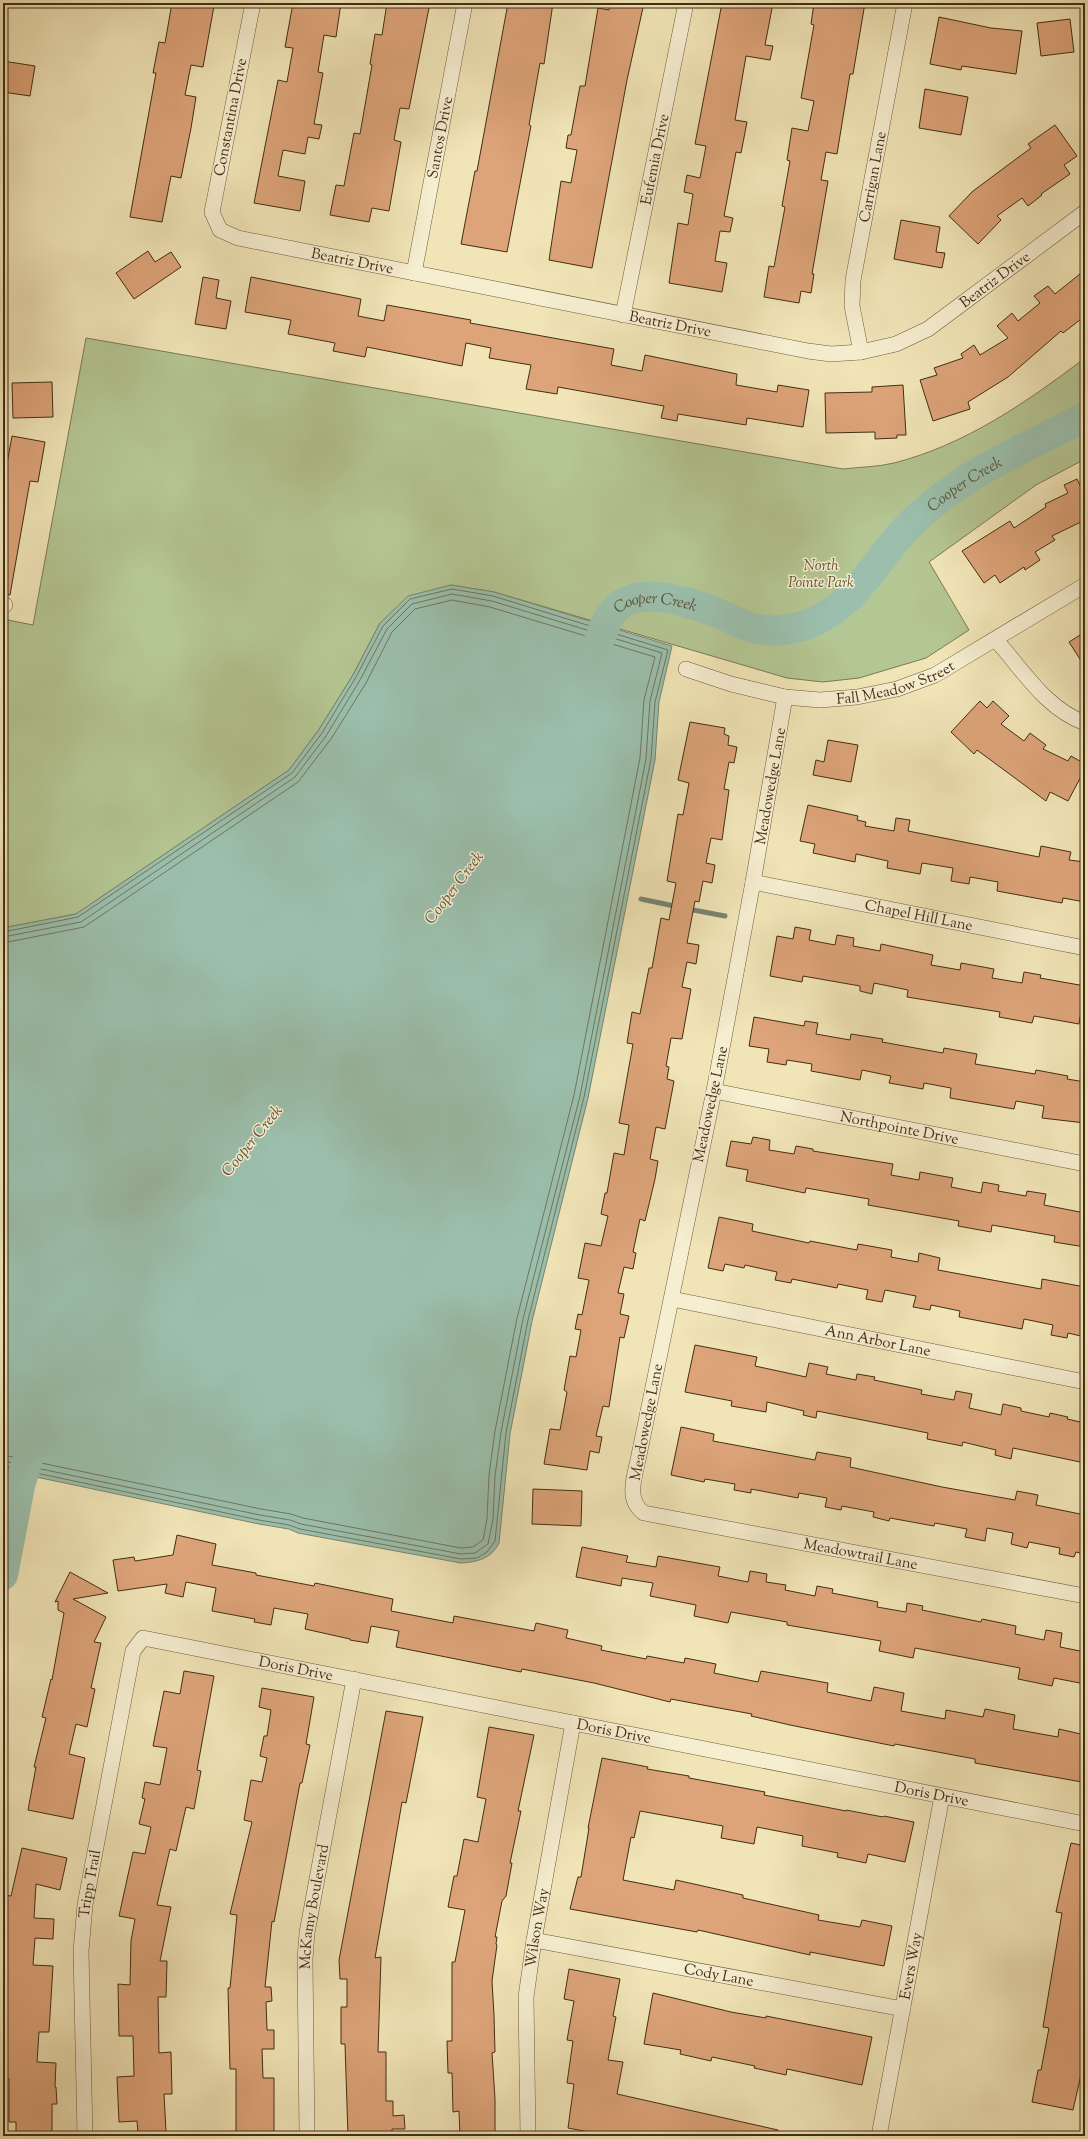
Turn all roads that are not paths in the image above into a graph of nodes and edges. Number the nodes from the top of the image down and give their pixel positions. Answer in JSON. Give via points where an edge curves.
{"nodes":[{"id":1,"x":253,"y":3,"type":"edge"},
{"id":2,"x":465,"y":3,"type":"edge"},
{"id":3,"x":686,"y":3,"type":"edge"},
{"id":4,"x":906,"y":3,"type":"edge"},
{"id":5,"x":1085,"y":212,"type":"edge"},
{"id":6,"x":220,"y":230,"type":"joint"},
{"id":7,"x":414,"y":273,"type":"junction"},
{"id":8,"x":624,"y":315,"type":"junction"},
{"id":9,"x":861,"y":352,"type":"junction"},
{"id":10,"x":1085,"y":585,"type":"edge"},
{"id":11,"x":996,"y":640,"type":"junction"},
{"id":12,"x":686,"y":669,"type":"dead end"},
{"id":13,"x":785,"y":697,"type":"junction"},
{"id":14,"x":1085,"y":723,"type":"edge"},
{"id":15,"x":754,"y":882,"type":"junction"},
{"id":16,"x":1085,"y":948,"type":"edge"},
{"id":17,"x":714,"y":1091,"type":"junction"},
{"id":18,"x":1085,"y":1164,"type":"edge"},
{"id":19,"x":672,"y":1299,"type":"junction"},
{"id":20,"x":1085,"y":1382,"type":"edge"},
{"id":21,"x":638,"y":1509,"type":"joint"},
{"id":22,"x":1085,"y":1596,"type":"edge"},
{"id":23,"x":143,"y":1638,"type":"joint"},
{"id":24,"x":354,"y":1679,"type":"junction"},
{"id":25,"x":573,"y":1723,"type":"junction"},
{"id":26,"x":942,"y":1796,"type":"junction"},
{"id":27,"x":1085,"y":1824,"type":"edge"},
{"id":28,"x":534,"y":1940,"type":"junction"},
{"id":29,"x":903,"y":2009,"type":"junction"},
{"id":30,"x":85,"y":2136,"type":"edge"},
{"id":31,"x":307,"y":2136,"type":"edge"},
{"id":32,"x":528,"y":2136,"type":"edge"},
{"id":33,"x":878,"y":2136,"type":"edge"}],
"edges":[{"from":1,"to":6,"type":"street","name":"Constantina Drive","via":[[212,212]]},
{"from":2,"to":7,"type":"street","name":"Santos Drive"},
{"from":3,"to":8,"type":"street","name":"Eufemia Drive"},
{"from":4,"to":9,"type":"street","name":"Carrigan Lane","via":[[853,280],[852,306]]},
{"from":5,"to":9,"type":"street","name":"Beatriz Drive","via":[[928,329],[896,344]]},
{"from":6,"to":7,"type":"street","name":"Beatriz Drive","via":[[238,238]]},
{"from":7,"to":8,"type":"street","name":"Beatriz Drive"},
{"from":8,"to":9,"type":"street","name":"Beatriz Drive","via":[[808,351],[831,354]]},
{"from":10,"to":11,"type":"street","name":"Fall Meadow Street"},
{"from":11,"to":13,"type":"street","name":"Fall Meadow Street","via":[[935,676],[897,689],[857,697],[820,700]]},
{"from":11,"to":14,"type":"street","via":[[1036,690],[1053,704]]},
{"from":12,"to":13,"type":"street","name":"Fall Meadow Street","via":[[731,684]]},
{"from":13,"to":15,"type":"street","name":"Meadowedge Lane"},
{"from":15,"to":16,"type":"street","name":"Chapel Hill Lane"},
{"from":15,"to":17,"type":"street","name":"Meadowedge Lane"},
{"from":17,"to":18,"type":"street","name":"Northpointe Drive"},
{"from":17,"to":19,"type":"street","name":"Meadowedge Lane","via":[[689,1204]]},
{"from":19,"to":20,"type":"street","name":"Ann Arbor Lane"},
{"from":19,"to":21,"type":"street","name":"Meadowedge Lane","via":[[632,1492]]},
{"from":21,"to":22,"type":"street","name":"Meadowtrail Lane","via":[[644,1513]]},
{"from":23,"to":24,"type":"street","name":"Doris Drive"},
{"from":23,"to":30,"type":"street","name":"Tripp Trail","via":[[134,1651],[85,1905],[81,1951]]},
{"from":24,"to":25,"type":"street","name":"Doris Drive"},
{"from":24,"to":31,"type":"street","name":"McKamy Boulevard","via":[[304,1959]]},
{"from":25,"to":26,"type":"street","name":"Doris Drive"},
{"from":25,"to":28,"type":"street","name":"Wilson Way"},
{"from":26,"to":27,"type":"street","name":"Doris Drive"},
{"from":26,"to":29,"type":"street","name":"Evers Way"},
{"from":28,"to":29,"type":"street","name":"Cody Lane"},
{"from":28,"to":32,"type":"street","name":"Wilson Way","via":[[526,1997]]},
{"from":29,"to":33,"type":"street","name":"Evers Way"}]}
